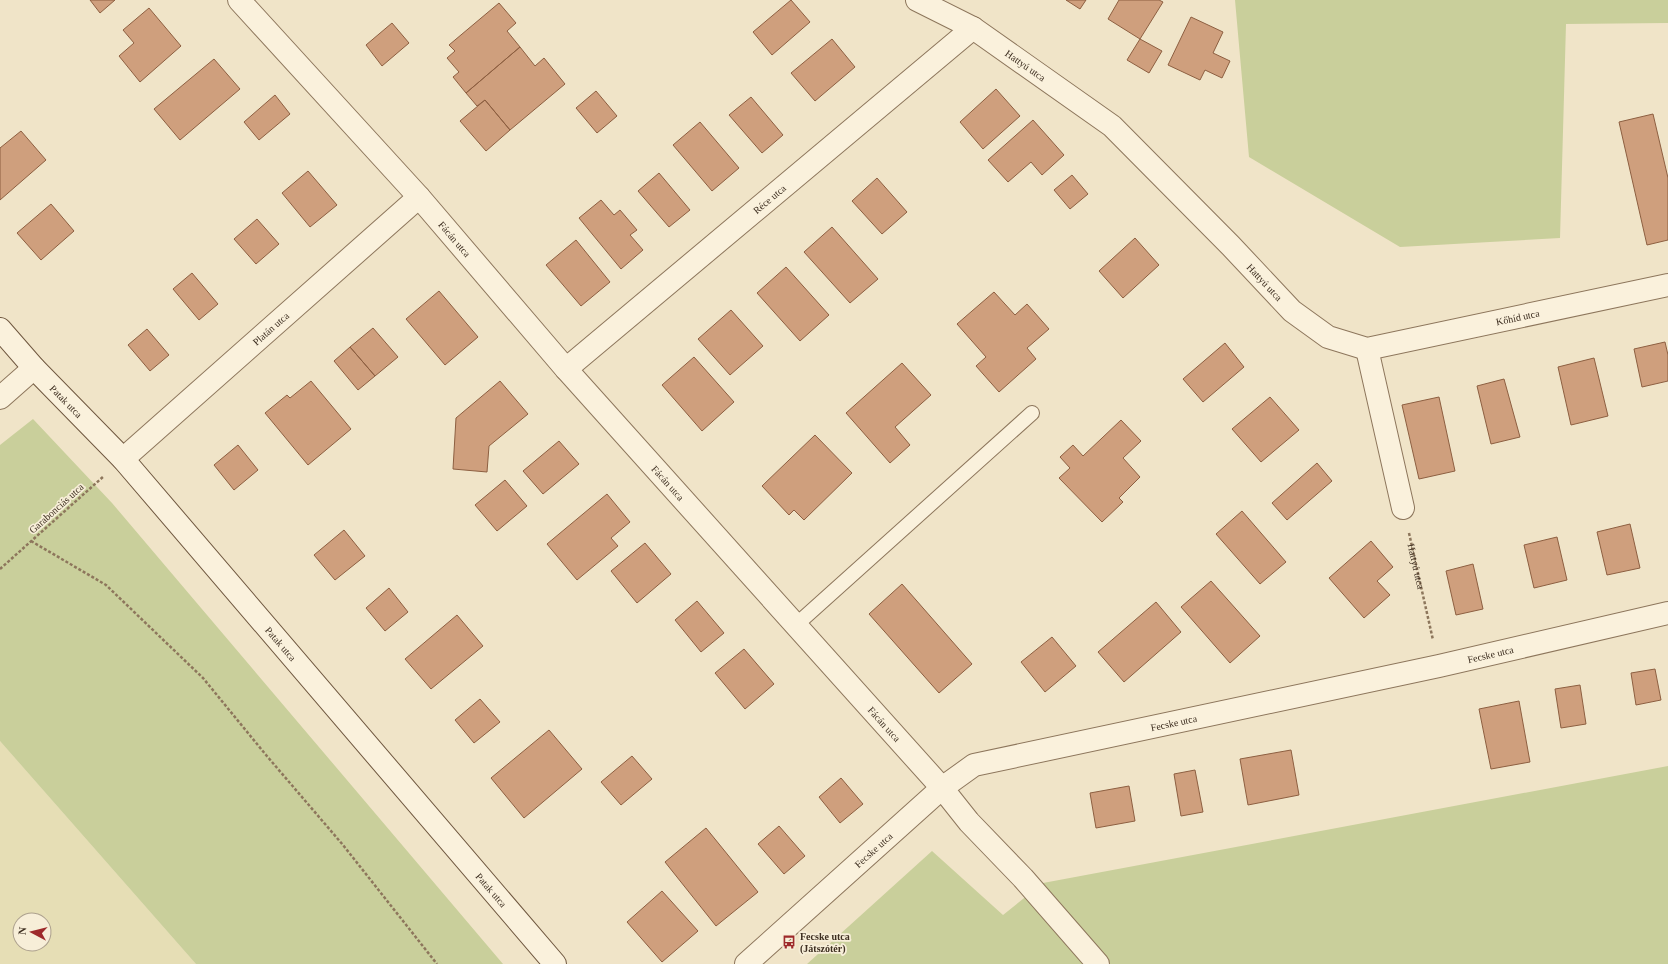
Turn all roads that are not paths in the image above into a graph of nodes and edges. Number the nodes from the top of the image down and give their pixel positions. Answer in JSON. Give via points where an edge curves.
{"nodes":[{"id":1,"x":239,"y":0,"type":"edge"},
{"id":2,"x":917,"y":0,"type":"edge"},
{"id":3,"x":973,"y":28,"type":"junction"},
{"id":4,"x":419,"y":197,"type":"junction"},
{"id":5,"x":1668,"y":285,"type":"edge"},
{"id":6,"x":0,"y":329,"type":"edge"},
{"id":7,"x":1367,"y":349,"type":"junction"},
{"id":8,"x":34,"y":368,"type":"junction"},
{"id":9,"x":566,"y":369,"type":"junction"},
{"id":10,"x":0,"y":398,"type":"edge"},
{"id":11,"x":1032,"y":413,"type":"dead end"},
{"id":12,"x":123,"y":459,"type":"junction"},
{"id":13,"x":1403,"y":508,"type":"road end"},
{"id":14,"x":1668,"y":613,"type":"edge"},
{"id":15,"x":796,"y":625,"type":"junction"},
{"id":16,"x":942,"y":788,"type":"junction"},
{"id":17,"x":554,"y":964,"type":"edge"},
{"id":18,"x":746,"y":964,"type":"edge"},
{"id":19,"x":1098,"y":964,"type":"edge"}],
"edges":[{"from":1,"to":4,"type":"street","name":"Fácán utca"},
{"from":2,"to":3,"type":"street","name":"Hattyú utca"},
{"from":3,"to":7,"type":"street","name":"Hattyú utca","via":[[1112,126],[1292,310],[1328,337]]},
{"from":3,"to":9,"type":"street","name":"Réce utca"},
{"from":4,"to":9,"type":"street","name":"Fácán utca"},
{"from":4,"to":12,"type":"street","name":"Platán utca"},
{"from":5,"to":7,"type":"street","name":"Kőhíd utca"},
{"from":6,"to":8,"type":"street","name":"Patak utca"},
{"from":7,"to":13,"type":"street"},
{"from":8,"to":10,"type":"street"},
{"from":8,"to":12,"type":"street","name":"Patak utca"},
{"from":9,"to":15,"type":"street","name":"Fácán utca"},
{"from":11,"to":15,"type":"lane"},
{"from":12,"to":17,"type":"street","name":"Patak utca"},
{"from":14,"to":16,"type":"street","name":"Fecske utca","via":[[1439,666],[974,765]]},
{"from":15,"to":16,"type":"street","name":"Fácán utca"},
{"from":16,"to":18,"type":"street","name":"Fecske utca"},
{"from":16,"to":19,"type":"street","name":"Fácán utca","via":[[969,822]]}]}
